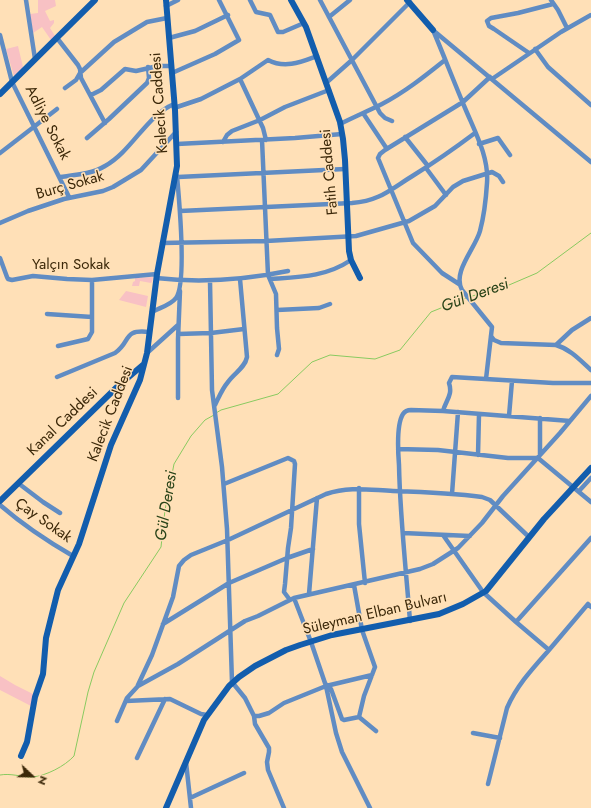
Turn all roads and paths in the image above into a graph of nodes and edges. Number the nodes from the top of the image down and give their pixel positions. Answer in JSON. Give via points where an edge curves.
{"nodes":[{"id":1,"x":26,"y":0,"type":"edge"},
{"id":2,"x":95,"y":0,"type":"edge"},
{"id":3,"x":178,"y":0,"type":"edge"},
{"id":4,"x":219,"y":0,"type":"edge"},
{"id":5,"x":250,"y":0,"type":"edge"},
{"id":6,"x":291,"y":0,"type":"edge"},
{"id":7,"x":320,"y":0,"type":"edge"},
{"id":8,"x":350,"y":0,"type":"edge"},
{"id":9,"x":408,"y":1,"type":"edge"},
{"id":10,"x":552,"y":2,"type":"edge"},
{"id":11,"x":166,"y":3,"type":"edge"},
{"id":12,"x":591,"y":15,"type":"edge"},
{"id":13,"x":228,"y":16,"type":"junction"},
{"id":14,"x":329,"y":17,"type":"junction"},
{"id":15,"x":167,"y":18,"type":"junction"},
{"id":16,"x":304,"y":23,"type":"junction"},
{"id":17,"x":567,"y":28,"type":"junction"},
{"id":18,"x":432,"y":29,"type":"junction"},
{"id":19,"x":0,"y":35,"type":"edge"},
{"id":20,"x":57,"y":38,"type":"junction"},
{"id":21,"x":169,"y":38,"type":"junction"},
{"id":22,"x":535,"y":49,"type":"junction"},
{"id":23,"x":529,"y":53,"type":"junction"},
{"id":24,"x":317,"y":56,"type":"junction"},
{"id":25,"x":35,"y":60,"type":"junction"},
{"id":26,"x":352,"y":60,"type":"junction"},
{"id":27,"x":445,"y":60,"type":"junction"},
{"id":28,"x":171,"y":66,"type":"junction"},
{"id":29,"x":148,"y":67,"type":"junction"},
{"id":30,"x":80,"y":73,"type":"junction"},
{"id":31,"x":172,"y":73,"type":"junction"},
{"id":32,"x":491,"y":78,"type":"junction"},
{"id":33,"x":240,"y":79,"type":"junction"},
{"id":34,"x":12,"y":82,"type":"junction"},
{"id":35,"x":328,"y":87,"type":"junction"},
{"id":36,"x":65,"y":88,"type":"dead end"},
{"id":37,"x":0,"y":94,"type":"edge"},
{"id":38,"x":90,"y":95,"type":"junction"},
{"id":39,"x":463,"y":102,"type":"junction"},
{"id":40,"x":591,"y":104,"type":"edge"},
{"id":41,"x":174,"y":106,"type":"junction"},
{"id":42,"x":377,"y":107,"type":"junction"},
{"id":43,"x":57,"y":109,"type":"dead end"},
{"id":44,"x":363,"y":114,"type":"junction"},
{"id":45,"x":260,"y":120,"type":"junction"},
{"id":46,"x":392,"y":121,"type":"dead end"},
{"id":47,"x":105,"y":123,"type":"junction"},
{"id":48,"x":340,"y":124,"type":"junction"},
{"id":49,"x":35,"y":126,"type":"junction"},
{"id":50,"x":176,"y":132,"type":"junction"},
{"id":51,"x":475,"y":133,"type":"junction"},
{"id":52,"x":342,"y":134,"type":"junction"},
{"id":53,"x":405,"y":137,"type":"junction"},
{"id":54,"x":87,"y":138,"type":"dead end"},
{"id":55,"x":264,"y":140,"type":"junction"},
{"id":56,"x":223,"y":142,"type":"junction"},
{"id":57,"x":177,"y":144,"type":"junction"},
{"id":58,"x":479,"y":144,"type":"junction"},
{"id":59,"x":387,"y":149,"type":"junction"},
{"id":60,"x":0,"y":153,"type":"edge"},
{"id":61,"x":510,"y":155,"type":"dead end"},
{"id":62,"x":591,"y":162,"type":"edge"},
{"id":63,"x":177,"y":166,"type":"junction"},
{"id":64,"x":427,"y":167,"type":"junction"},
{"id":65,"x":345,"y":169,"type":"junction"},
{"id":66,"x":263,"y":173,"type":"junction"},
{"id":67,"x":487,"y":173,"type":"junction"},
{"id":68,"x":60,"y":177,"type":"junction"},
{"id":69,"x":178,"y":177,"type":"junction"},
{"id":70,"x":503,"y":182,"type":"dead end"},
{"id":71,"x":391,"y":190,"type":"junction"},
{"id":72,"x":446,"y":195,"type":"junction"},
{"id":73,"x":69,"y":197,"type":"junction"},
{"id":74,"x":347,"y":203,"type":"junction"},
{"id":75,"x":264,"y":207,"type":"junction"},
{"id":76,"x":180,"y":211,"type":"junction"},
{"id":77,"x":0,"y":223,"type":"edge"},
{"id":78,"x":404,"y":223,"type":"junction"},
{"id":79,"x":348,"y":237,"type":"junction"},
{"id":80,"x":266,"y":241,"type":"junction"},
{"id":81,"x":181,"y":243,"type":"junction"},
{"id":82,"x":162,"y":244,"type":"junction"},
{"id":83,"x":0,"y":258,"type":"edge"},
{"id":84,"x":351,"y":260,"type":"junction"},
{"id":85,"x":288,"y":271,"type":"dead end"},
{"id":86,"x":156,"y":276,"type":"junction"},
{"id":87,"x":269,"y":277,"type":"junction"},
{"id":88,"x":360,"y":278,"type":"dead end"},
{"id":89,"x":240,"y":279,"type":"junction"},
{"id":90,"x":92,"y":280,"type":"junction"},
{"id":91,"x":181,"y":280,"type":"junction"},
{"id":92,"x":210,"y":281,"type":"junction"},
{"id":93,"x":459,"y":284,"type":"junction"},
{"id":94,"x":180,"y":288,"type":"junction"},
{"id":95,"x":330,"y":304,"type":"dead end"},
{"id":96,"x":277,"y":310,"type":"junction"},
{"id":97,"x":152,"y":312,"type":"junction"},
{"id":98,"x":47,"y":314,"type":"dead end"},
{"id":99,"x":92,"y":317,"type":"junction"},
{"id":100,"x":591,"y":318,"type":"edge"},
{"id":101,"x":178,"y":325,"type":"junction"},
{"id":102,"x":244,"y":329,"type":"junction"},
{"id":103,"x":149,"y":332,"type":"junction"},
{"id":104,"x":211,"y":333,"type":"junction"},
{"id":105,"x":178,"y":334,"type":"junction"},
{"id":106,"x":490,"y":336,"type":"junction"},
{"id":107,"x":556,"y":345,"type":"junction"},
{"id":108,"x":58,"y":346,"type":"dead end"},
{"id":109,"x":147,"y":353,"type":"junction"},
{"id":110,"x":277,"y":355,"type":"dead end"},
{"id":111,"x":144,"y":364,"type":"junction"},
{"id":112,"x":591,"y":370,"type":"edge"},
{"id":113,"x":57,"y":377,"type":"dead end"},
{"id":114,"x":486,"y":379,"type":"junction"},
{"id":115,"x":512,"y":380,"type":"junction"},
{"id":116,"x":591,"y":383,"type":"edge"},
{"id":117,"x":591,"y":396,"type":"edge"},
{"id":118,"x":178,"y":398,"type":"dead end"},
{"id":119,"x":214,"y":406,"type":"junction"},
{"id":120,"x":443,"y":411,"type":"junction"},
{"id":121,"x":458,"y":412,"type":"junction"},
{"id":122,"x":479,"y":414,"type":"junction"},
{"id":123,"x":509,"y":416,"type":"junction"},
{"id":124,"x":540,"y":418,"type":"junction"},
{"id":125,"x":570,"y":421,"type":"junction"},
{"id":126,"x":398,"y":449,"type":"junction"},
{"id":127,"x":455,"y":452,"type":"junction"},
{"id":128,"x":478,"y":455,"type":"junction"},
{"id":129,"x":539,"y":457,"type":"junction"},
{"id":130,"x":591,"y":468,"type":"edge"},
{"id":131,"x":591,"y":478,"type":"edge"},
{"id":132,"x":18,"y":483,"type":"junction"},
{"id":133,"x":224,"y":484,"type":"junction"},
{"id":134,"x":573,"y":486,"type":"junction"},
{"id":135,"x":359,"y":488,"type":"junction"},
{"id":136,"x":399,"y":491,"type":"junction"},
{"id":137,"x":579,"y":491,"type":"junction"},
{"id":138,"x":452,"y":494,"type":"junction"},
{"id":139,"x":317,"y":498,"type":"junction"},
{"id":140,"x":0,"y":501,"type":"edge"},
{"id":141,"x":591,"y":502,"type":"edge"},
{"id":142,"x":0,"y":505,"type":"edge"},
{"id":143,"x":495,"y":507,"type":"junction"},
{"id":144,"x":291,"y":510,"type":"junction"},
{"id":145,"x":60,"y":513,"type":"dead end"},
{"id":146,"x":403,"y":534,"type":"junction"},
{"id":147,"x":443,"y":535,"type":"junction"},
{"id":148,"x":470,"y":536,"type":"junction"},
{"id":149,"x":529,"y":537,"type":"junction"},
{"id":150,"x":591,"y":538,"type":"edge"},
{"id":151,"x":228,"y":540,"type":"junction"},
{"id":152,"x":313,"y":549,"type":"junction"},
{"id":153,"x":454,"y":552,"type":"junction"},
{"id":154,"x":74,"y":556,"type":"junction"},
{"id":155,"x":287,"y":558,"type":"junction"},
{"id":156,"x":406,"y":573,"type":"junction"},
{"id":157,"x":365,"y":582,"type":"junction"},
{"id":158,"x":229,"y":583,"type":"junction"},
{"id":159,"x":354,"y":585,"type":"junction"},
{"id":160,"x":483,"y":592,"type":"junction"},
{"id":161,"x":309,"y":594,"type":"junction"},
{"id":162,"x":292,"y":599,"type":"junction"},
{"id":163,"x":590,"y":604,"type":"edge"},
{"id":164,"x":410,"y":621,"type":"junction"},
{"id":165,"x":516,"y":622,"type":"junction"},
{"id":166,"x":163,"y":624,"type":"junction"},
{"id":167,"x":362,"y":630,"type":"junction"},
{"id":168,"x":230,"y":631,"type":"junction"},
{"id":169,"x":311,"y":642,"type":"junction"},
{"id":170,"x":549,"y":650,"type":"junction"},
{"id":171,"x":372,"y":675,"type":"junction"},
{"id":172,"x":232,"y":682,"type":"junction"},
{"id":173,"x":138,"y":686,"type":"junction"},
{"id":174,"x":326,"y":686,"type":"junction"},
{"id":175,"x":165,"y":699,"type":"junction"},
{"id":176,"x":126,"y":701,"type":"junction"},
{"id":177,"x":207,"y":714,"type":"junction"},
{"id":178,"x":254,"y":716,"type":"junction"},
{"id":179,"x":359,"y":717,"type":"junction"},
{"id":180,"x":117,"y":721,"type":"dead end"},
{"id":181,"x":376,"y":731,"type":"dead end"},
{"id":182,"x":473,"y":733,"type":"dead end"},
{"id":183,"x":500,"y":738,"type":"junction"},
{"id":184,"x":21,"y":756,"type":"dead end"},
{"id":185,"x":137,"y":758,"type":"dead end"},
{"id":186,"x":186,"y":762,"type":"junction"},
{"id":187,"x":244,"y":773,"type":"dead end"},
{"id":188,"x":488,"y":784,"type":"dead end"},
{"id":189,"x":190,"y":798,"type":"junction"},
{"id":190,"x":166,"y":808,"type":"edge"},
{"id":191,"x":192,"y":808,"type":"edge"},
{"id":192,"x":284,"y":808,"type":"edge"},
{"id":193,"x":370,"y":808,"type":"edge"}],
"edges":[{"from":1,"to":25,"type":"street"},
{"from":2,"to":20,"type":"street"},
{"from":3,"to":11,"type":"street"},
{"from":4,"to":13,"type":"street"},
{"from":5,"to":16,"type":"street","via":[[256,12],[270,15],[280,33]]},
{"from":6,"to":16,"type":"street","name":"Fatih Caddesi"},
{"from":7,"to":14,"type":"street"},
{"from":8,"to":14,"type":"street"},
{"from":9,"to":18,"type":"street"},
{"from":9,"to":26,"type":"street"},
{"from":10,"to":17,"type":"street"},
{"from":10,"to":23,"type":"street","via":[[518,13],[491,18],[487,22],[494,30]]},
{"from":11,"to":15,"type":"street","name":"Kalecik Caddesi"},
{"from":12,"to":17,"type":"street"},
{"from":13,"to":21,"type":"street","via":[[195,31]]},
{"from":13,"to":31,"type":"street","via":[[239,40]]},
{"from":14,"to":26,"type":"street"},
{"from":15,"to":21,"type":"street","name":"Kalecik Caddesi"},
{"from":15,"to":30,"type":"street","via":[[147,22],[123,36]]},
{"from":16,"to":24,"type":"street","name":"Fatih Caddesi"},
{"from":17,"to":22,"type":"street"},
{"from":18,"to":27,"type":"street"},
{"from":18,"to":32,"type":"street"},
{"from":19,"to":34,"type":"street","name":"Adliye Sokak"},
{"from":20,"to":25,"type":"street"},
{"from":20,"to":30,"type":"street","via":[[78,65]]},
{"from":21,"to":28,"type":"street","name":"Kalecik Caddesi"},
{"from":22,"to":23,"type":"street"},
{"from":22,"to":40,"type":"street","via":[[548,67]]},
{"from":23,"to":32,"type":"street"},
{"from":24,"to":33,"type":"street","via":[[287,65],[268,60]]},
{"from":24,"to":35,"type":"street","name":"Fatih Caddesi"},
{"from":25,"to":34,"type":"street"},
{"from":26,"to":35,"type":"street"},
{"from":26,"to":42,"type":"street"},
{"from":27,"to":39,"type":"street"},
{"from":27,"to":42,"type":"street","via":[[421,80]]},
{"from":28,"to":29,"type":"street"},
{"from":28,"to":31,"type":"street","name":"Kalecik Caddesi"},
{"from":29,"to":38,"type":"street","via":[[136,71],[123,70],[101,90]]},
{"from":29,"to":47,"type":"street","via":[[147,83]]},
{"from":30,"to":36,"type":"street","via":[[76,80]]},
{"from":30,"to":38,"type":"street"},
{"from":31,"to":41,"type":"street","name":"Kalecik Caddesi"},
{"from":32,"to":39,"type":"street"},
{"from":32,"to":62,"type":"street"},
{"from":33,"to":41,"type":"street","via":[[201,99]]},
{"from":33,"to":45,"type":"street"},
{"from":34,"to":37,"type":"street"},
{"from":34,"to":49,"type":"street","name":"Adliye Sokak"},
{"from":35,"to":45,"type":"street"},
{"from":35,"to":48,"type":"street","name":"Fatih Caddesi"},
{"from":38,"to":47,"type":"street"},
{"from":39,"to":51,"type":"street"},
{"from":39,"to":53,"type":"street"},
{"from":41,"to":50,"type":"street","name":"Kalecik Caddesi"},
{"from":41,"to":68,"type":"street","via":[[167,107],[107,165],[89,172]]},
{"from":42,"to":44,"type":"street"},
{"from":42,"to":46,"type":"street","via":[[385,118]]},
{"from":43,"to":49,"type":"street"},
{"from":44,"to":48,"type":"street"},
{"from":44,"to":59,"type":"street"},
{"from":45,"to":55,"type":"street"},
{"from":45,"to":56,"type":"street","via":[[232,131]]},
{"from":47,"to":54,"type":"street"},
{"from":48,"to":52,"type":"street","name":"Fatih Caddesi"},
{"from":49,"to":60,"type":"street"},
{"from":49,"to":68,"type":"street","name":"Adliye Sokak"},
{"from":50,"to":57,"type":"street","name":"Kalecik Caddesi"},
{"from":50,"to":73,"type":"street","name":"Burç Sokak","via":[[136,173],[107,190]]},
{"from":51,"to":58,"type":"street"},
{"from":51,"to":64,"type":"street"},
{"from":52,"to":55,"type":"street"},
{"from":52,"to":65,"type":"street","name":"Fatih Caddesi"},
{"from":53,"to":59,"type":"street"},
{"from":53,"to":64,"type":"street"},
{"from":55,"to":56,"type":"street"},
{"from":55,"to":66,"type":"street"},
{"from":56,"to":57,"type":"street"},
{"from":57,"to":63,"type":"street","name":"Kalecik Caddesi"},
{"from":58,"to":61,"type":"street","via":[[498,138]]},
{"from":58,"to":67,"type":"street"},
{"from":59,"to":71,"type":"street","via":[[378,158]]},
{"from":63,"to":69,"type":"street"},
{"from":63,"to":82,"type":"street","name":"Kalecik Caddesi"},
{"from":64,"to":71,"type":"street"},
{"from":64,"to":72,"type":"street"},
{"from":65,"to":66,"type":"street"},
{"from":65,"to":74,"type":"street","name":"Fatih Caddesi"},
{"from":66,"to":69,"type":"street"},
{"from":66,"to":75,"type":"street"},
{"from":67,"to":70,"type":"street","via":[[496,173]]},
{"from":67,"to":72,"type":"street","via":[[463,181]]},
{"from":67,"to":93,"type":"street","via":[[481,227],[462,267]]},
{"from":68,"to":73,"type":"street","name":"Adliye Sokak"},
{"from":69,"to":76,"type":"street"},
{"from":71,"to":74,"type":"street","via":[[371,200]]},
{"from":71,"to":78,"type":"street"},
{"from":72,"to":78,"type":"street","via":[[424,213]]},
{"from":73,"to":77,"type":"street","name":"Burç Sokak"},
{"from":74,"to":75,"type":"street"},
{"from":74,"to":79,"type":"street","name":"Fatih Caddesi"},
{"from":75,"to":76,"type":"street"},
{"from":75,"to":80,"type":"street"},
{"from":76,"to":81,"type":"street"},
{"from":78,"to":79,"type":"street"},
{"from":78,"to":93,"type":"street","via":[[415,246],[442,273]]},
{"from":79,"to":80,"type":"street"},
{"from":79,"to":84,"type":"street","name":"Fatih Caddesi"},
{"from":80,"to":81,"type":"street"},
{"from":80,"to":87,"type":"street"},
{"from":81,"to":82,"type":"street"},
{"from":81,"to":91,"type":"street"},
{"from":82,"to":86,"type":"street","name":"Kalecik Caddesi"},
{"from":83,"to":90,"type":"street","name":"Yalçın Sokak","via":[[10,280],[33,276]]},
{"from":84,"to":87,"type":"street","via":[[328,272]]},
{"from":84,"to":88,"type":"street","name":"Fatih Caddesi"},
{"from":85,"to":87,"type":"street"},
{"from":86,"to":90,"type":"street","name":"Yalçın Sokak"},
{"from":86,"to":91,"type":"street","name":"Yalçın Sokak"},
{"from":86,"to":97,"type":"street","name":"Kalecik Caddesi"},
{"from":87,"to":89,"type":"street","name":"Yalçın Sokak"},
{"from":87,"to":96,"type":"street","via":[[276,294]]},
{"from":89,"to":92,"type":"street","name":"Yalçın Sokak"},
{"from":89,"to":102,"type":"street"},
{"from":90,"to":99,"type":"street"},
{"from":91,"to":92,"type":"street","name":"Yalçın Sokak"},
{"from":91,"to":94,"type":"street"},
{"from":92,"to":104,"type":"street"},
{"from":93,"to":106,"type":"street","via":[[492,327]]},
{"from":94,"to":97,"type":"street","via":[[173,301]]},
{"from":94,"to":101,"type":"street"},
{"from":95,"to":96,"type":"street","via":[[319,308]]},
{"from":96,"to":110,"type":"street"},
{"from":97,"to":103,"type":"street","name":"Kalecik Caddesi"},
{"from":98,"to":99,"type":"street"},
{"from":99,"to":108,"type":"street","via":[[92,332],[89,338]]},
{"from":100,"to":107,"type":"street","via":[[572,330]]},
{"from":101,"to":105,"type":"street"},
{"from":101,"to":109,"type":"street"},
{"from":102,"to":104,"type":"street"},
{"from":102,"to":119,"type":"street","via":[[246,362],[228,382]]},
{"from":103,"to":109,"type":"street","name":"Kalecik Caddesi"},
{"from":103,"to":113,"type":"street","via":[[133,332],[115,353]]},
{"from":104,"to":105,"type":"street"},
{"from":104,"to":119,"type":"street"},
{"from":105,"to":118,"type":"street"},
{"from":106,"to":107,"type":"street","via":[[502,343]]},
{"from":106,"to":114,"type":"street"},
{"from":107,"to":112,"type":"street","via":[[569,350]]},
{"from":109,"to":111,"type":"street","name":"Kalecik Caddesi"},
{"from":111,"to":132,"type":"street","name":"Kanal Caddesi"},
{"from":111,"to":154,"type":"street","name":"Kalecik Caddesi","via":[[140,380],[111,445]]},
{"from":114,"to":115,"type":"street"},
{"from":114,"to":120,"type":"street","via":[[452,377],[449,383],[451,395]]},
{"from":115,"to":116,"type":"street"},
{"from":115,"to":123,"type":"street"},
{"from":117,"to":125,"type":"street"},
{"from":119,"to":133,"type":"street"},
{"from":120,"to":121,"type":"street"},
{"from":120,"to":126,"type":"street","via":[[411,410],[403,413]]},
{"from":121,"to":122,"type":"street"},
{"from":121,"to":127,"type":"street"},
{"from":122,"to":123,"type":"street"},
{"from":122,"to":128,"type":"street"},
{"from":123,"to":124,"type":"street"},
{"from":124,"to":125,"type":"street"},
{"from":124,"to":129,"type":"street"},
{"from":125,"to":129,"type":"street"},
{"from":126,"to":127,"type":"street"},
{"from":126,"to":136,"type":"street"},
{"from":127,"to":128,"type":"street"},
{"from":127,"to":138,"type":"street"},
{"from":128,"to":129,"type":"street","via":[[508,458]]},
{"from":129,"to":134,"type":"street"},
{"from":129,"to":143,"type":"street"},
{"from":130,"to":134,"type":"street","name":"Süleyman Elban Bulvarı"},
{"from":131,"to":137,"type":"street"},
{"from":132,"to":140,"type":"street","name":"Kanal Caddesi"},
{"from":132,"to":145,"type":"street"},
{"from":133,"to":144,"type":"street","via":[[288,458],[292,459],[295,464]]},
{"from":133,"to":151,"type":"street"},
{"from":134,"to":137,"type":"street"},
{"from":134,"to":149,"type":"street","name":"Süleyman Elban Bulvarı"},
{"from":135,"to":136,"type":"street"},
{"from":135,"to":139,"type":"street","via":[[336,490]]},
{"from":135,"to":157,"type":"street","via":[[359,524]]},
{"from":136,"to":138,"type":"street"},
{"from":136,"to":146,"type":"street"},
{"from":137,"to":141,"type":"street"},
{"from":138,"to":143,"type":"street","via":[[482,497],[490,500]]},
{"from":139,"to":144,"type":"street"},
{"from":139,"to":152,"type":"street"},
{"from":142,"to":154,"type":"street","name":"Çay Sokak","via":[[18,521]]},
{"from":143,"to":148,"type":"street"},
{"from":143,"to":149,"type":"street"},
{"from":144,"to":151,"type":"street"},
{"from":144,"to":155,"type":"street"},
{"from":146,"to":147,"type":"street"},
{"from":146,"to":156,"type":"street"},
{"from":147,"to":148,"type":"street"},
{"from":147,"to":153,"type":"street"},
{"from":148,"to":153,"type":"street"},
{"from":149,"to":160,"type":"street","name":"Süleyman Elban Bulvarı"},
{"from":150,"to":165,"type":"street"},
{"from":151,"to":158,"type":"street"},
{"from":151,"to":166,"type":"street","via":[[191,555],[179,566]]},
{"from":152,"to":155,"type":"street"},
{"from":152,"to":161,"type":"street"},
{"from":153,"to":156,"type":"street","via":[[433,564]]},
{"from":153,"to":160,"type":"street"},
{"from":154,"to":184,"type":"street","name":"Kalecik Caddesi","via":[[54,605],[46,638],[43,674],[35,697],[27,742]]},
{"from":155,"to":158,"type":"street"},
{"from":155,"to":162,"type":"street","via":[[284,592]]},
{"from":156,"to":157,"type":"street"},
{"from":156,"to":164,"type":"street"},
{"from":157,"to":159,"type":"street"},
{"from":158,"to":166,"type":"street"},
{"from":158,"to":168,"type":"street"},
{"from":159,"to":161,"type":"street"},
{"from":159,"to":167,"type":"street"},
{"from":160,"to":164,"type":"street","name":"Süleyman Elban Bulvarı","via":[[452,610]]},
{"from":160,"to":165,"type":"street"},
{"from":161,"to":162,"type":"street"},
{"from":162,"to":168,"type":"street","via":[[245,621]]},
{"from":162,"to":169,"type":"street"},
{"from":163,"to":170,"type":"street"},
{"from":164,"to":167,"type":"street","name":"Süleyman Elban Bulvarı"},
{"from":165,"to":170,"type":"street"},
{"from":166,"to":173,"type":"street"},
{"from":167,"to":169,"type":"street","name":"Süleyman Elban Bulvarı","via":[[332,635]]},
{"from":167,"to":171,"type":"street","via":[[374,665]]},
{"from":168,"to":172,"type":"street"},
{"from":168,"to":173,"type":"street"},
{"from":169,"to":172,"type":"street","name":"Süleyman Elban Bulvarı","via":[[286,650],[255,666]]},
{"from":169,"to":174,"type":"street"},
{"from":170,"to":183,"type":"street","via":[[524,677],[512,697]]},
{"from":171,"to":174,"type":"street"},
{"from":171,"to":179,"type":"street"},
{"from":172,"to":177,"type":"street","name":"Süleyman Elban Bulvarı"},
{"from":172,"to":178,"type":"street","via":[[245,698]]},
{"from":173,"to":176,"type":"street"},
{"from":174,"to":178,"type":"street","via":[[284,703],[269,713]]},
{"from":174,"to":179,"type":"street","via":[[331,689],[341,719]]},
{"from":174,"to":193,"type":"street","via":[[342,752]]},
{"from":175,"to":176,"type":"street"},
{"from":175,"to":177,"type":"street"},
{"from":175,"to":185,"type":"street"},
{"from":176,"to":180,"type":"street"},
{"from":177,"to":186,"type":"street","name":"Süleyman Elban Bulvarı"},
{"from":178,"to":192,"type":"street","via":[[269,748],[268,770]]},
{"from":179,"to":181,"type":"street"},
{"from":182,"to":183,"type":"street"},
{"from":183,"to":188,"type":"street"},
{"from":186,"to":189,"type":"street"},
{"from":186,"to":190,"type":"street","name":"Süleyman Elban Bulvarı"},
{"from":187,"to":189,"type":"street"},
{"from":189,"to":191,"type":"street"}]}
